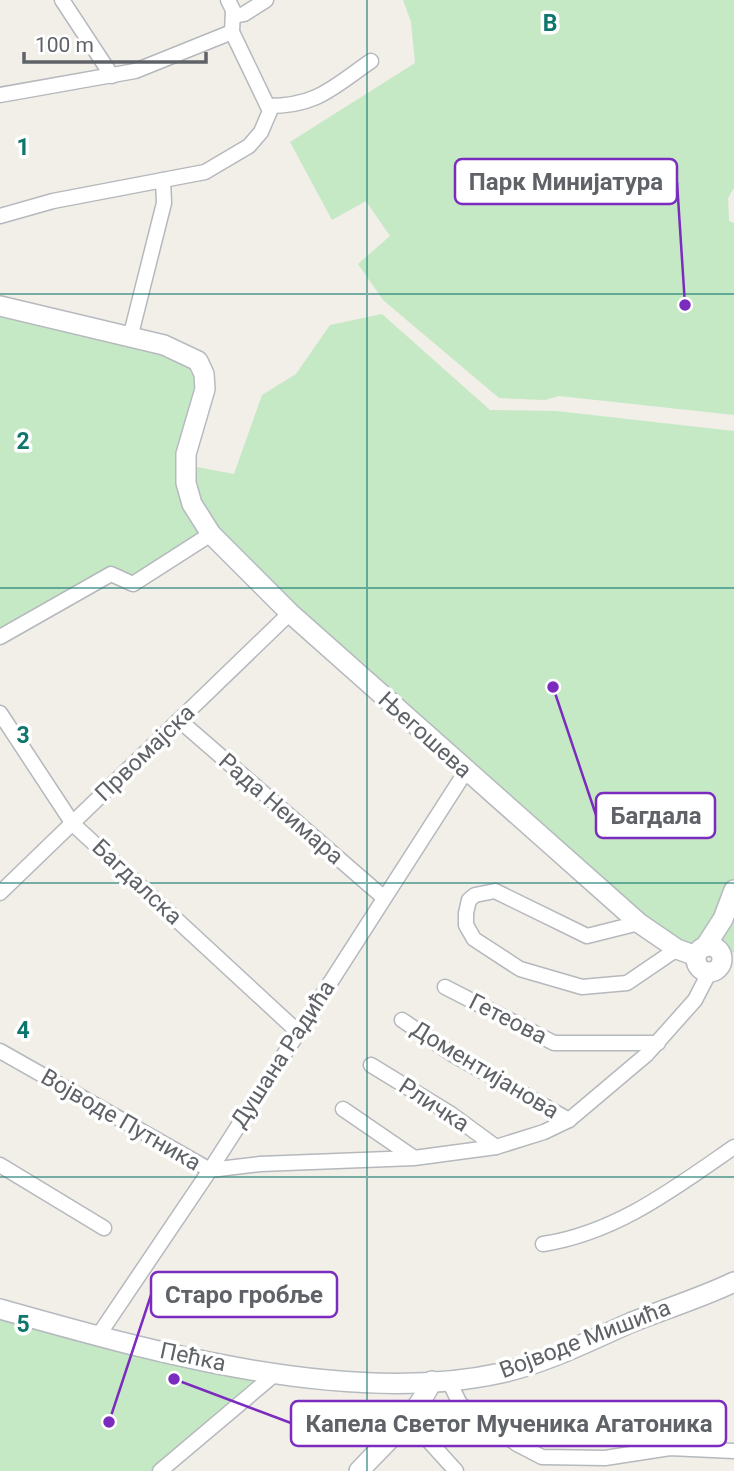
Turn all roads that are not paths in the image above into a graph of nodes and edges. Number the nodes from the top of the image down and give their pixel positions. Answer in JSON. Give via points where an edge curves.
{"nodes":[{"id":1,"x":62,"y":0,"type":"edge"},
{"id":2,"x":228,"y":0,"type":"edge"},
{"id":3,"x":266,"y":0,"type":"edge"},
{"id":4,"x":234,"y":16,"type":"junction"},
{"id":5,"x":232,"y":33,"type":"junction"},
{"id":6,"x":371,"y":61,"type":"dead end"},
{"id":7,"x":112,"y":76,"type":"junction"},
{"id":8,"x":0,"y":95,"type":"edge"},
{"id":9,"x":269,"y":111,"type":"junction"},
{"id":10,"x":163,"y":180,"type":"junction"},
{"id":11,"x":0,"y":216,"type":"edge"},
{"id":12,"x":0,"y":306,"type":"edge"},
{"id":13,"x":130,"y":338,"type":"junction"},
{"id":14,"x":211,"y":534,"type":"junction"},
{"id":15,"x":290,"y":613,"type":"junction"},
{"id":16,"x":0,"y":637,"type":"edge"},
{"id":17,"x":0,"y":713,"type":"edge"},
{"id":18,"x":179,"y":720,"type":"junction"},
{"id":19,"x":466,"y":771,"type":"junction"},
{"id":20,"x":73,"y":824,"type":"junction"},
{"id":21,"x":734,"y":890,"type":"edge"},
{"id":22,"x":0,"y":893,"type":"edge"},
{"id":23,"x":383,"y":897,"type":"junction"},
{"id":24,"x":639,"y":923,"type":"junction"},
{"id":25,"x":677,"y":949,"type":"junction"},
{"id":26,"x":714,"y":953,"type":"edge"},
{"id":27,"x":709,"y":973,"type":"joint"},
{"id":28,"x":444,"y":987,"type":"dead end"},
{"id":29,"x":402,"y":1020,"type":"dead end"},
{"id":30,"x":298,"y":1031,"type":"junction"},
{"id":31,"x":658,"y":1043,"type":"junction"},
{"id":32,"x":0,"y":1051,"type":"edge"},
{"id":33,"x":371,"y":1065,"type":"dead end"},
{"id":34,"x":343,"y":1109,"type":"dead end"},
{"id":35,"x":569,"y":1120,"type":"junction"},
{"id":36,"x":496,"y":1147,"type":"junction"},
{"id":37,"x":734,"y":1147,"type":"edge"},
{"id":38,"x":414,"y":1158,"type":"junction"},
{"id":39,"x":0,"y":1165,"type":"edge"},
{"id":40,"x":209,"y":1170,"type":"junction"},
{"id":41,"x":104,"y":1228,"type":"dead end"},
{"id":42,"x":543,"y":1244,"type":"dead end"},
{"id":43,"x":734,"y":1282,"type":"edge"},
{"id":44,"x":0,"y":1309,"type":"edge"},
{"id":45,"x":98,"y":1336,"type":"junction"},
{"id":46,"x":275,"y":1374,"type":"junction"},
{"id":47,"x":440,"y":1381,"type":"junction"},
{"id":48,"x":408,"y":1418,"type":"junction"},
{"id":49,"x":734,"y":1451,"type":"edge"},
{"id":50,"x":160,"y":1471,"type":"edge"},
{"id":51,"x":359,"y":1471,"type":"edge"},
{"id":52,"x":456,"y":1471,"type":"edge"}],
"edges":[{"from":1,"to":7,"type":"street"},
{"from":2,"to":4,"type":"street"},
{"from":3,"to":4,"type":"street"},
{"from":4,"to":5,"type":"street"},
{"from":5,"to":7,"type":"street","via":[[161,63]]},
{"from":5,"to":9,"type":"street"},
{"from":6,"to":9,"type":"street","via":[[313,101]]},
{"from":7,"to":8,"type":"street"},
{"from":9,"to":10,"type":"street","via":[[249,146],[230,160],[205,172]]},
{"from":10,"to":11,"type":"street","via":[[47,202]]},
{"from":10,"to":13,"type":"street","via":[[164,203]]},
{"from":12,"to":13,"type":"street"},
{"from":13,"to":14,"type":"street","name":"Његошева","via":[[183,352],[198,361],[204,374],[205,389],[186,454],[186,483],[192,504]]},
{"from":14,"to":15,"type":"street","name":"Његошева"},
{"from":14,"to":16,"type":"street","via":[[133,584],[111,575]]},
{"from":15,"to":18,"type":"street","name":"Првомајска"},
{"from":15,"to":19,"type":"street","name":"Његошева"},
{"from":17,"to":20,"type":"street","name":"Багдалска"},
{"from":18,"to":20,"type":"street","name":"Првомајска"},
{"from":18,"to":23,"type":"street","name":"Рада Неимара"},
{"from":19,"to":23,"type":"street","name":"Душана Радића"},
{"from":19,"to":24,"type":"street","name":"Његошева"},
{"from":20,"to":22,"type":"street","name":"Првомајска"},
{"from":20,"to":30,"type":"street","name":"Багдалска"},
{"from":21,"to":26,"type":"street"},
{"from":23,"to":30,"type":"street","name":"Душана Радића"},
{"from":24,"to":25,"type":"street","name":"Његошева"},
{"from":24,"to":25,"type":"street","via":[[587,936],[485,890],[469,900],[466,925],[474,939],[520,969],[582,988],[627,983]]},
{"from":25,"to":26,"type":"street","name":"Његошева"},
{"from":26,"to":27,"type":"street","via":[[699,968]]},
{"from":27,"to":31,"type":"street","name":"Војводе Путника","via":[[695,1000]]},
{"from":28,"to":31,"type":"street","name":"Гетеова","via":[[554,1043]]},
{"from":29,"to":35,"type":"street","name":"Доментијанова"},
{"from":30,"to":40,"type":"street","name":"Душана Радића"},
{"from":31,"to":35,"type":"street","name":"Војводе Путника"},
{"from":32,"to":40,"type":"street","name":"Војводе Путника"},
{"from":33,"to":36,"type":"street","name":"Рличка"},
{"from":34,"to":38,"type":"street"},
{"from":35,"to":36,"type":"street","name":"Војводе Путника"},
{"from":36,"to":38,"type":"street","name":"Војводе Путника"},
{"from":37,"to":42,"type":"street","via":[[629,1216],[572,1239]]},
{"from":38,"to":40,"type":"street","name":"Војводе Путника"},
{"from":39,"to":41,"type":"street"},
{"from":40,"to":45,"type":"street","name":"Душана Радића"},
{"from":43,"to":47,"type":"street","name":"Војводе Мишића","via":[[526,1366]]},
{"from":44,"to":45,"type":"street","name":"Пећка"},
{"from":45,"to":46,"type":"street","name":"Пећка"},
{"from":46,"to":47,"type":"street","name":"Пећка","via":[[372,1382]]},
{"from":46,"to":50,"type":"street"},
{"from":47,"to":48,"type":"street"},
{"from":47,"to":49,"type":"street","via":[[460,1404],[542,1457],[605,1458],[670,1448]]},
{"from":48,"to":51,"type":"street"},
{"from":48,"to":52,"type":"street"}]}
